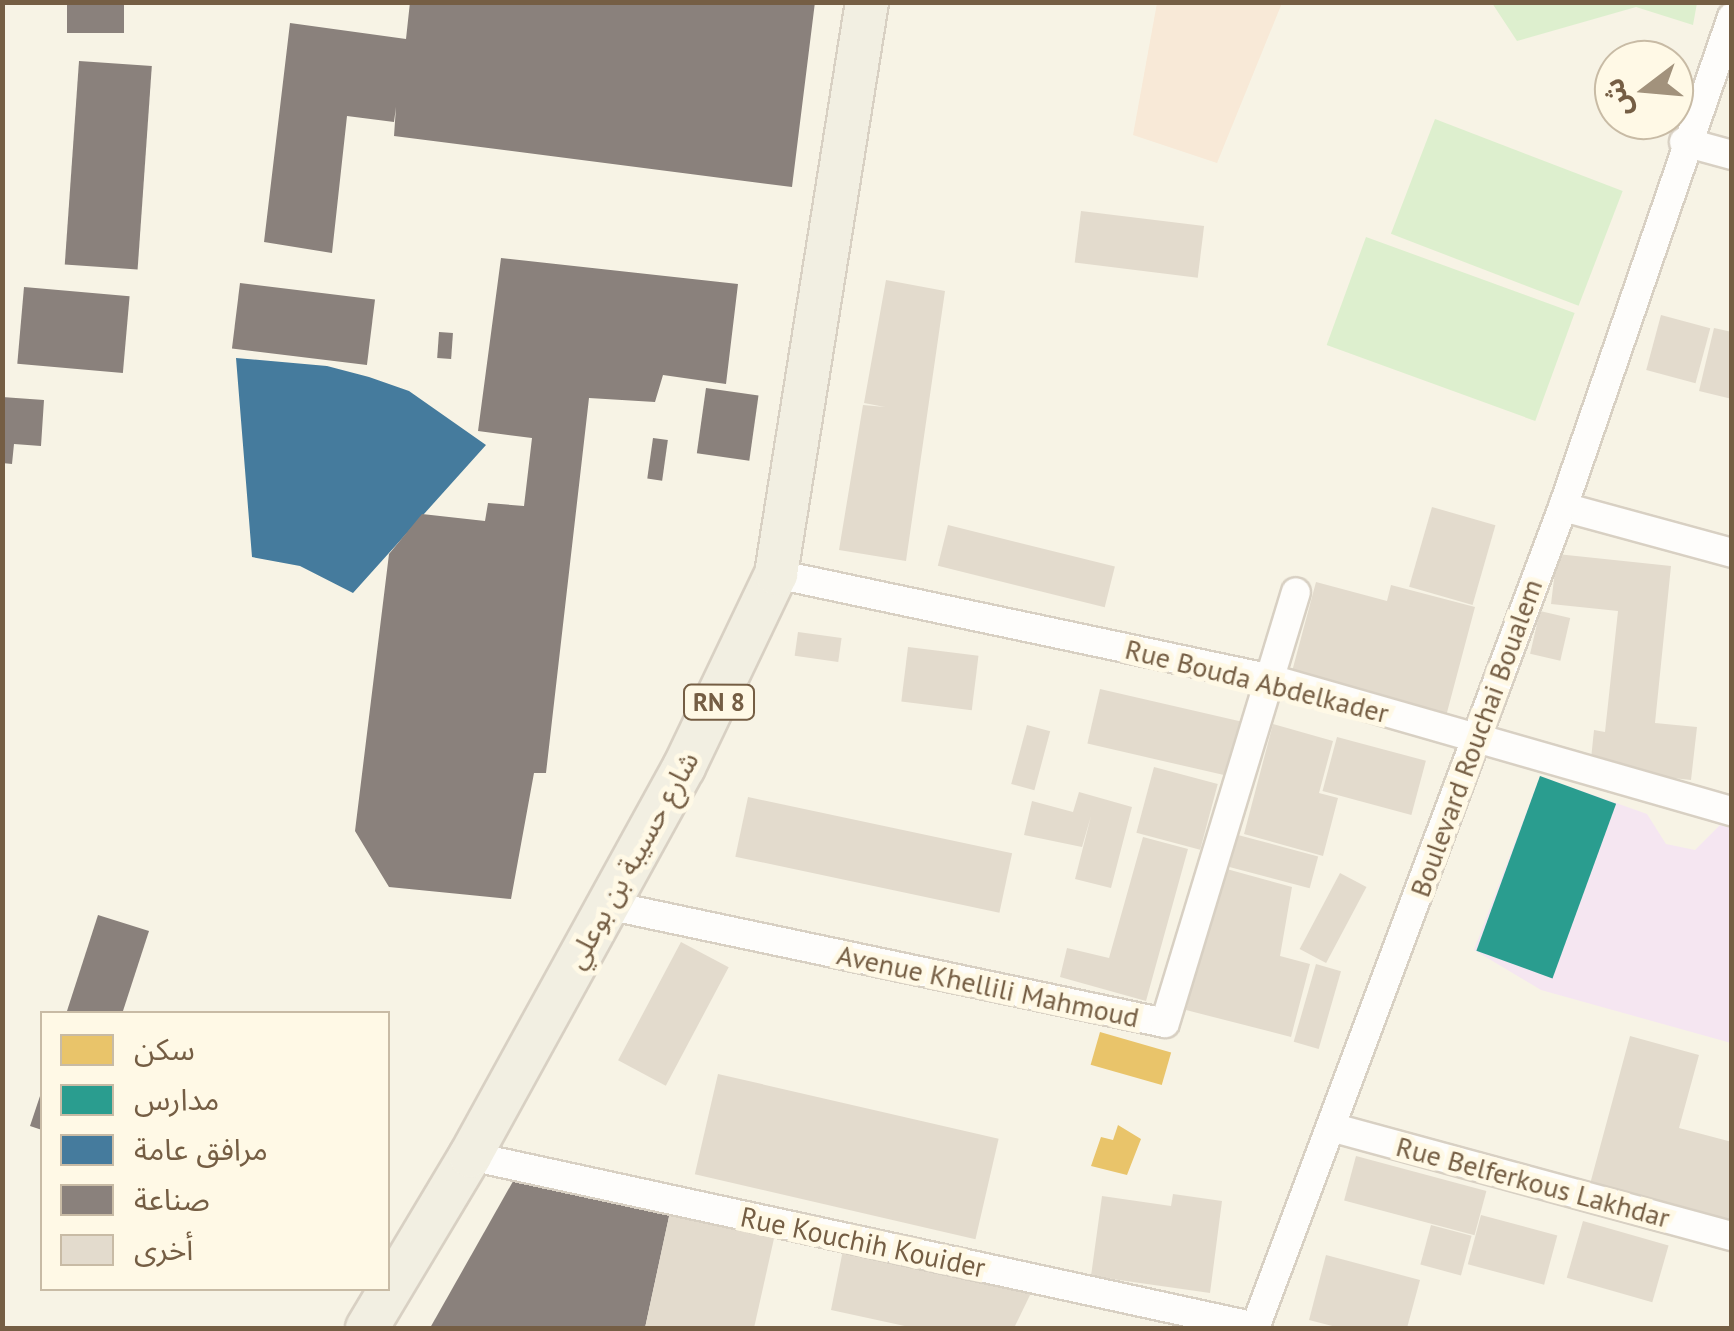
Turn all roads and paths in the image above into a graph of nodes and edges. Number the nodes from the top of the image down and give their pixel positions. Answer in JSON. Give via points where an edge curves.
{"nodes":[{"id":1,"x":866,"y":2,"type":"edge"},
{"id":2,"x":1732,"y":18,"type":"edge"},
{"id":3,"x":1684,"y":142,"type":"junction"},
{"id":4,"x":1732,"y":155,"type":"edge"},
{"id":5,"x":1563,"y":507,"type":"junction"},
{"id":6,"x":1732,"y":553,"type":"edge"},
{"id":7,"x":776,"y":574,"type":"junction"},
{"id":8,"x":1296,"y":593,"type":"dead end"},
{"id":9,"x":1267,"y":678,"type":"junction"},
{"id":10,"x":1474,"y":736,"type":"junction"},
{"id":11,"x":1732,"y":811,"type":"edge"},
{"id":12,"x":606,"y":905,"type":"junction"},
{"id":13,"x":1334,"y":1128,"type":"junction"},
{"id":14,"x":470,"y":1156,"type":"junction"},
{"id":15,"x":1732,"y":1236,"type":"edge"},
{"id":16,"x":390,"y":1288,"type":"edge"},
{"id":17,"x":388,"y":1291,"type":"edge"},
{"id":18,"x":366,"y":1328,"type":"edge"},
{"id":19,"x":1255,"y":1328,"type":"edge"}],
"edges":[{"from":1,"to":7,"type":"main road","name":"شارع حسيبة بن بوعلي","number":"RN 8"},
{"from":2,"to":3,"type":"street","name":"Boulevard Rouchai Boualem"},
{"from":3,"to":4,"type":"street"},
{"from":3,"to":5,"type":"street","name":"Boulevard Rouchai Boualem"},
{"from":5,"to":6,"type":"street"},
{"from":5,"to":10,"type":"street","name":"Boulevard Rouchai Boualem"},
{"from":7,"to":9,"type":"street","name":"Rue Bouda Abdelkader"},
{"from":7,"to":12,"type":"main road","name":"شارع حسيبة بن بوعلي","number":"RN 8","via":[[724,692]]},
{"from":8,"to":9,"type":"street","name":"Avenue Khellili Mahmoud"},
{"from":9,"to":10,"type":"street","name":"Rue Bouda Abdelkader"},
{"from":9,"to":12,"type":"street","name":"Avenue Khellili Mahmoud","via":[[1165,1023]]},
{"from":10,"to":11,"type":"street","name":"Rue Bouda Abdelkader"},
{"from":10,"to":13,"type":"street","name":"Boulevard Rouchai Boualem"},
{"from":12,"to":14,"type":"main road","name":"شارع حسيبة بن بوعلي","number":"RN 8"},
{"from":13,"to":15,"type":"street","name":"Rue Belferkous Lakhdar"},
{"from":13,"to":19,"type":"street","name":"Boulevard Rouchai Boualem"},
{"from":14,"to":16,"type":"main road","name":"شارع حسيبة بن بوعلي","number":"RN 8"},
{"from":14,"to":19,"type":"street","name":"Rue Kouchih Kouider"},
{"from":17,"to":18,"type":"main road","name":"شارع حسيبة بن بوعلي","number":"RN 8"}]}
